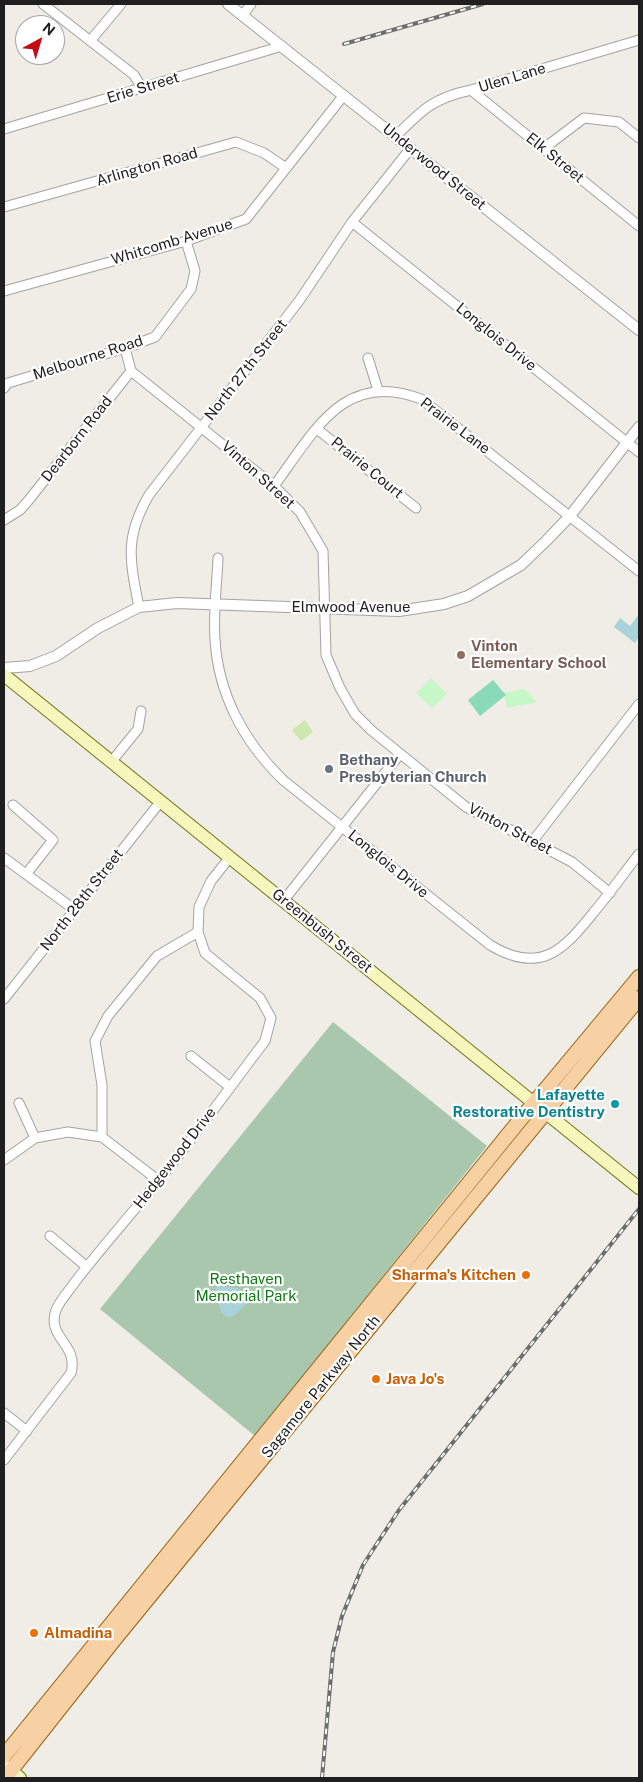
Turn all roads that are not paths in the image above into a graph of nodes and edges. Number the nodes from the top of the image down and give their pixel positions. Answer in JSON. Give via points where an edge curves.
{"nodes":[{"id":1,"x":43,"y":4,"type":"edge"},
{"id":2,"x":121,"y":4,"type":"edge"},
{"id":3,"x":228,"y":4,"type":"edge"},
{"id":4,"x":251,"y":4,"type":"edge"},
{"id":5,"x":243,"y":15,"type":"junction"},
{"id":6,"x":639,"y":40,"type":"edge"},
{"id":7,"x":90,"y":41,"type":"junction"},
{"id":8,"x":282,"y":46,"type":"junction"},
{"id":9,"x":142,"y":88,"type":"junction"},
{"id":10,"x":471,"y":90,"type":"junction"},
{"id":11,"x":344,"y":95,"type":"junction"},
{"id":12,"x":4,"y":119,"type":"edge"},
{"id":13,"x":5,"y":129,"type":"edge"},
{"id":14,"x":396,"y":136,"type":"junction"},
{"id":15,"x":639,"y":138,"type":"edge"},
{"id":16,"x":410,"y":149,"type":"junction"},
{"id":17,"x":543,"y":150,"type":"junction"},
{"id":18,"x":286,"y":168,"type":"junction"},
{"id":19,"x":4,"y":207,"type":"edge"},
{"id":20,"x":352,"y":222,"type":"junction"},
{"id":21,"x":639,"y":226,"type":"edge"},
{"id":22,"x":186,"y":241,"type":"junction"},
{"id":23,"x":4,"y":291,"type":"edge"},
{"id":24,"x":639,"y":330,"type":"edge"},
{"id":25,"x":125,"y":348,"type":"junction"},
{"id":26,"x":368,"y":358,"type":"dead end"},
{"id":27,"x":131,"y":371,"type":"junction"},
{"id":28,"x":4,"y":388,"type":"edge"},
{"id":29,"x":378,"y":390,"type":"junction"},
{"id":30,"x":202,"y":426,"type":"junction"},
{"id":31,"x":639,"y":427,"type":"edge"},
{"id":32,"x":317,"y":428,"type":"junction"},
{"id":33,"x":627,"y":442,"type":"junction"},
{"id":34,"x":639,"y":452,"type":"edge"},
{"id":35,"x":274,"y":486,"type":"junction"},
{"id":36,"x":416,"y":508,"type":"dead end"},
{"id":37,"x":570,"y":516,"type":"junction"},
{"id":38,"x":4,"y":520,"type":"edge"},
{"id":39,"x":218,"y":558,"type":"dead end"},
{"id":40,"x":639,"y":571,"type":"edge"},
{"id":41,"x":216,"y":604,"type":"junction"},
{"id":42,"x":139,"y":607,"type":"junction"},
{"id":43,"x":327,"y":608,"type":"junction"},
{"id":44,"x":4,"y":668,"type":"edge"},
{"id":45,"x":4,"y":675,"type":"edge"},
{"id":46,"x":639,"y":704,"type":"edge"},
{"id":47,"x":141,"y":711,"type":"dead end"},
{"id":48,"x":400,"y":754,"type":"junction"},
{"id":49,"x":112,"y":761,"type":"junction"},
{"id":50,"x":161,"y":801,"type":"junction"},
{"id":51,"x":13,"y":805,"type":"dead end"},
{"id":52,"x":342,"y":827,"type":"junction"},
{"id":53,"x":532,"y":842,"type":"junction"},
{"id":54,"x":639,"y":854,"type":"edge"},
{"id":55,"x":230,"y":857,"type":"junction"},
{"id":56,"x":4,"y":858,"type":"edge"},
{"id":57,"x":27,"y":873,"type":"junction"},
{"id":58,"x":610,"y":893,"type":"junction"},
{"id":59,"x":284,"y":900,"type":"junction"},
{"id":60,"x":75,"y":910,"type":"junction"},
{"id":61,"x":198,"y":932,"type":"junction"},
{"id":62,"x":639,"y":977,"type":"edge"},
{"id":63,"x":4,"y":998,"type":"edge"},
{"id":64,"x":639,"y":998,"type":"edge"},
{"id":65,"x":191,"y":1056,"type":"dead end"},
{"id":66,"x":230,"y":1087,"type":"junction"},
{"id":67,"x":19,"y":1103,"type":"dead end"},
{"id":68,"x":534,"y":1103,"type":"junction"},
{"id":69,"x":546,"y":1112,"type":"junction"},
{"id":70,"x":102,"y":1137,"type":"junction"},
{"id":71,"x":35,"y":1138,"type":"junction"},
{"id":72,"x":4,"y":1160,"type":"edge"},
{"id":73,"x":158,"y":1181,"type":"junction"},
{"id":74,"x":639,"y":1188,"type":"edge"},
{"id":75,"x":50,"y":1236,"type":"dead end"},
{"id":76,"x":87,"y":1267,"type":"junction"},
{"id":77,"x":4,"y":1413,"type":"edge"},
{"id":78,"x":27,"y":1431,"type":"junction"},
{"id":79,"x":4,"y":1460,"type":"edge"},
{"id":80,"x":4,"y":1756,"type":"edge"},
{"id":81,"x":10,"y":1773,"type":"edge"}],
"edges":[{"from":1,"to":7,"type":"street"},
{"from":2,"to":7,"type":"street"},
{"from":3,"to":5,"type":"street","name":"Underwood Street"},
{"from":4,"to":5,"type":"street"},
{"from":5,"to":8,"type":"street","name":"Underwood Street"},
{"from":6,"to":10,"type":"street","name":"Ulen Lane"},
{"from":7,"to":9,"type":"street","via":[[134,75]]},
{"from":8,"to":9,"type":"street","name":"Erie Street"},
{"from":8,"to":11,"type":"street","name":"Underwood Street"},
{"from":9,"to":13,"type":"street","name":"Erie Street"},
{"from":10,"to":14,"type":"street","name":"Ulen Lane","via":[[445,96],[421,111]]},
{"from":10,"to":17,"type":"street","name":"Elk Street"},
{"from":11,"to":14,"type":"street","name":"Underwood Street"},
{"from":11,"to":18,"type":"street","name":"Whitcomb Avenue"},
{"from":12,"to":13,"type":"street","via":[[8,123]]},
{"from":14,"to":16,"type":"street","name":"Underwood Street"},
{"from":15,"to":17,"type":"street","via":[[619,122],[584,118]]},
{"from":16,"to":20,"type":"street","name":"North 27th Street"},
{"from":16,"to":24,"type":"street","name":"Underwood Street"},
{"from":17,"to":21,"type":"street","name":"Elk Street"},
{"from":18,"to":19,"type":"street","name":"Arlington Road","via":[[264,153],[236,142]]},
{"from":18,"to":22,"type":"street","name":"Whitcomb Avenue","via":[[246,220]]},
{"from":20,"to":30,"type":"street","name":"North 27th Street","via":[[299,301]]},
{"from":20,"to":33,"type":"street","name":"Longlois Drive"},
{"from":22,"to":23,"type":"street","name":"Whitcomb Avenue"},
{"from":22,"to":25,"type":"street","name":"Melbourne Road","via":[[194,271],[192,289],[155,337]]},
{"from":25,"to":27,"type":"street"},
{"from":25,"to":28,"type":"street","name":"Melbourne Road","via":[[8,383]]},
{"from":26,"to":29,"type":"street"},
{"from":27,"to":30,"type":"street","name":"Vinton Street"},
{"from":27,"to":38,"type":"street","name":"Dearborn Road","via":[[28,501]]},
{"from":29,"to":32,"type":"street","name":"Prairie Lane","via":[[349,399]]},
{"from":29,"to":37,"type":"street","name":"Prairie Lane","via":[[397,390],[422,399]]},
{"from":30,"to":35,"type":"street","name":"Vinton Street"},
{"from":30,"to":42,"type":"street","name":"North 27th Street","via":[[149,495],[132,530],[130,552]]},
{"from":31,"to":33,"type":"street","name":"Elmwood Avenue"},
{"from":32,"to":35,"type":"street","name":"Prairie Lane"},
{"from":32,"to":36,"type":"street","name":"Prairie Court"},
{"from":33,"to":34,"type":"street","name":"Longlois Drive"},
{"from":33,"to":37,"type":"street","name":"Elmwood Avenue"},
{"from":35,"to":43,"type":"street","name":"Vinton Street","via":[[300,512],[323,551]]},
{"from":37,"to":40,"type":"street","name":"Prairie Lane"},
{"from":37,"to":43,"type":"street","name":"Elmwood Avenue","via":[[521,566],[468,596],[444,604],[399,611]]},
{"from":39,"to":41,"type":"street","name":"Longlois Drive"},
{"from":41,"to":42,"type":"street","name":"Elmwood Avenue","via":[[177,603]]},
{"from":41,"to":43,"type":"street","name":"Elmwood Avenue"},
{"from":41,"to":52,"type":"street","name":"Longlois Drive","via":[[215,638],[219,668],[234,715],[262,760]]},
{"from":42,"to":44,"type":"street","name":"Elmwood Avenue","via":[[98,628],[56,656],[30,666]]},
{"from":43,"to":48,"type":"street","name":"Vinton Street","via":[[326,655],[340,688],[355,714]]},
{"from":45,"to":49,"type":"main road","name":"Greenbush Street"},
{"from":46,"to":53,"type":"street"},
{"from":47,"to":49,"type":"street","via":[[138,729]]},
{"from":48,"to":52,"type":"street"},
{"from":48,"to":53,"type":"street","name":"Vinton Street","via":[[476,814]]},
{"from":49,"to":50,"type":"main road","name":"Greenbush Street"},
{"from":50,"to":55,"type":"main road","name":"Greenbush Street"},
{"from":50,"to":60,"type":"street","name":"North 28th Street"},
{"from":51,"to":57,"type":"street","via":[[53,840]]},
{"from":52,"to":58,"type":"street","name":"Longlois Drive","via":[[504,954],[524,958],[557,952],[573,938]]},
{"from":52,"to":59,"type":"street"},
{"from":53,"to":58,"type":"street","name":"Vinton Street","via":[[572,862]]},
{"from":54,"to":58,"type":"street","name":"Longlois Drive"},
{"from":55,"to":59,"type":"main road","name":"Greenbush Street"},
{"from":55,"to":61,"type":"street","name":"Hedgewood Drive","via":[[211,881],[199,907]]},
{"from":56,"to":57,"type":"street"},
{"from":57,"to":60,"type":"street"},
{"from":59,"to":68,"type":"main road","name":"Greenbush Street"},
{"from":60,"to":63,"type":"street","name":"North 28th Street"},
{"from":61,"to":66,"type":"street","name":"Hedgewood Drive","via":[[204,953],[260,998],[271,1018],[266,1041]]},
{"from":61,"to":70,"type":"street","via":[[157,956],[108,1016],[95,1041],[102,1085]]},
{"from":62,"to":68,"type":"main road","name":"Sagamore Parkway North"},
{"from":64,"to":69,"type":"main road","name":"Sagamore Parkway North"},
{"from":65,"to":66,"type":"street"},
{"from":66,"to":73,"type":"street","name":"Hedgewood Drive"},
{"from":67,"to":71,"type":"street"},
{"from":68,"to":69,"type":"main road","name":"Greenbush Street"},
{"from":68,"to":80,"type":"main road","name":"Sagamore Parkway North"},
{"from":69,"to":74,"type":"main road","name":"Greenbush Street"},
{"from":69,"to":81,"type":"main road","name":"Sagamore Parkway North","via":[[114,1640]]},
{"from":70,"to":71,"type":"street","via":[[68,1132]]},
{"from":70,"to":73,"type":"street"},
{"from":71,"to":72,"type":"street"},
{"from":73,"to":76,"type":"street","name":"Hedgewood Drive"},
{"from":75,"to":76,"type":"street"},
{"from":76,"to":78,"type":"street","name":"Hedgewood Drive","via":[[60,1303],[55,1316],[57,1333],[74,1359],[71,1372]]},
{"from":77,"to":78,"type":"street"},
{"from":78,"to":79,"type":"street","name":"Hedgewood Drive"}]}
